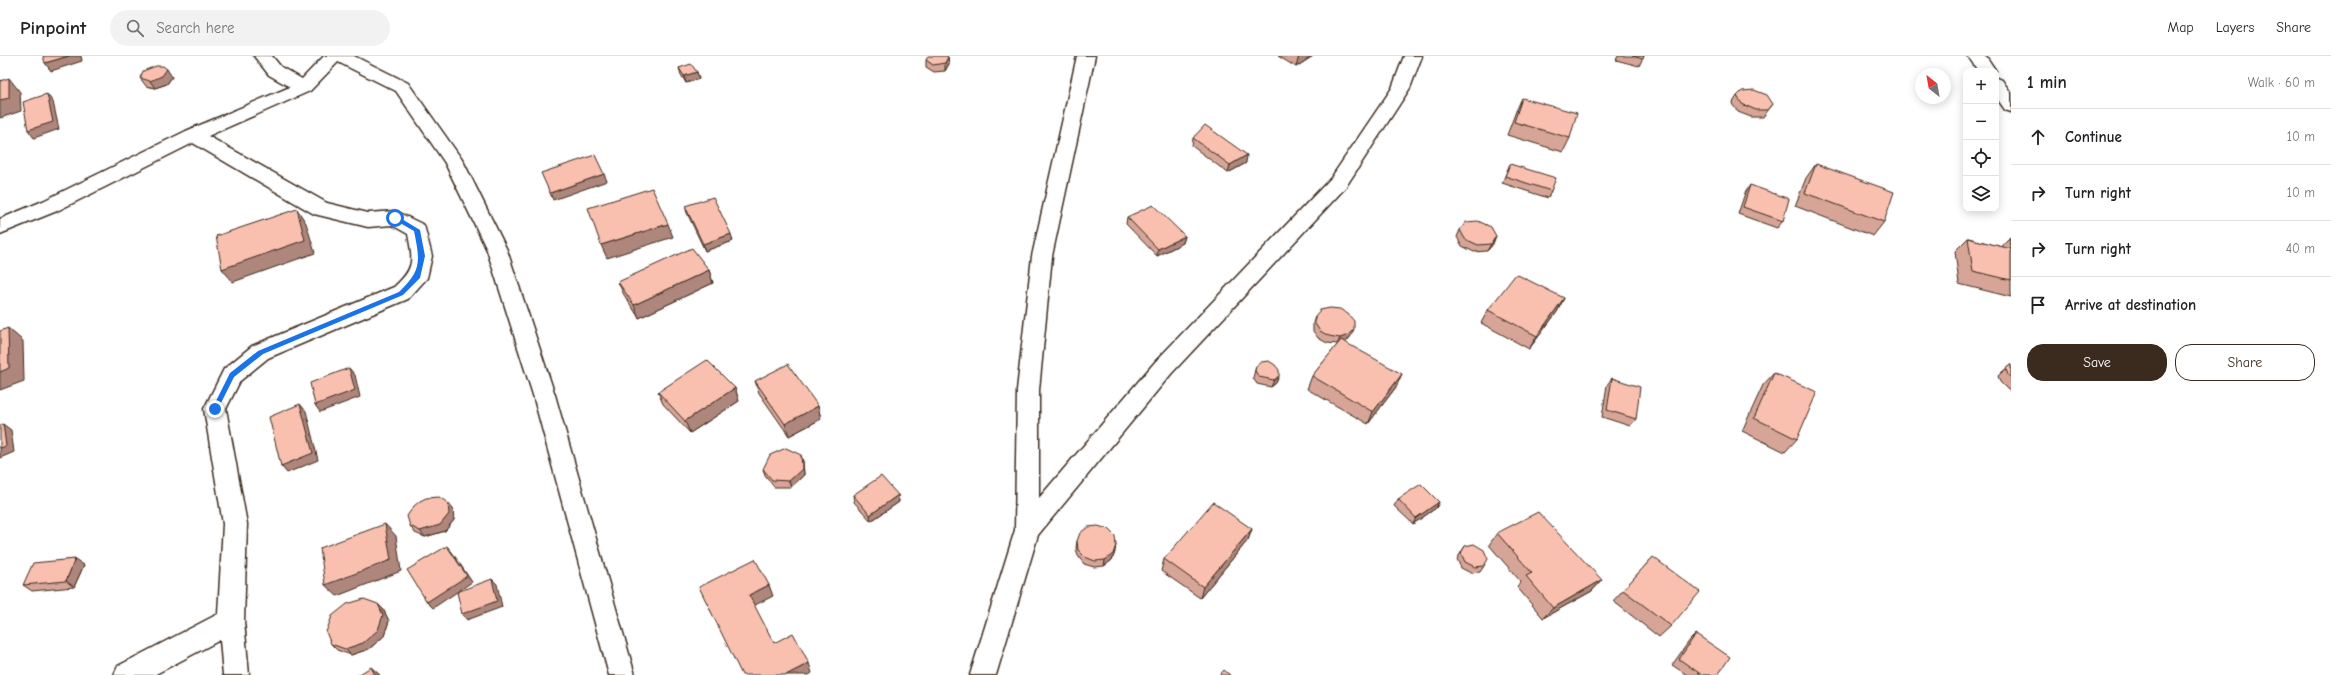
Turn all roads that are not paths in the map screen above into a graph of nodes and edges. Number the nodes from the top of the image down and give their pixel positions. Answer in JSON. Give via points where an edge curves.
{"nodes":[{"id":1,"x":263,"y":56,"type":"edge"},
{"id":2,"x":334,"y":56,"type":"edge"},
{"id":3,"x":340,"y":56,"type":"edge"},
{"id":4,"x":1086,"y":56,"type":"edge"},
{"id":5,"x":1413,"y":56,"type":"edge"},
{"id":6,"x":1976,"y":56,"type":"edge"},
{"id":7,"x":1985,"y":68,"type":"edge"},
{"id":8,"x":304,"y":87,"type":"junction"},
{"id":9,"x":1999,"y":88,"type":"edge"},
{"id":10,"x":2011,"y":106,"type":"edge"},
{"id":11,"x":193,"y":135,"type":"junction"},
{"id":12,"x":0,"y":227,"type":"edge"},
{"id":13,"x":1027,"y":530,"type":"junction"},
{"id":14,"x":231,"y":620,"type":"junction"},
{"id":15,"x":127,"y":675,"type":"edge"},
{"id":16,"x":236,"y":675,"type":"edge"},
{"id":17,"x":622,"y":675,"type":"edge"},
{"id":18,"x":983,"y":675,"type":"edge"}],
"edges":[{"from":1,"to":8,"type":"street","via":[[274,70]]},
{"from":2,"to":8,"type":"street"},
{"from":3,"to":17,"type":"street","via":[[402,87],[454,161],[497,250],[544,395]]},
{"from":4,"to":13,"type":"street","via":[[1042,256],[1028,390]]},
{"from":5,"to":13,"type":"street","via":[[1401,88],[1338,183],[1163,368]]},
{"from":6,"to":7,"type":"street"},
{"from":8,"to":11,"type":"street"},
{"from":9,"to":10,"type":"street"},
{"from":11,"to":12,"type":"street","via":[[50,206]]},
{"from":11,"to":14,"type":"street","via":[[321,208],[368,220],[395,218],[417,230],[422,256],[417,278],[401,293],[260,352],[232,375],[215,409],[236,524]]},
{"from":13,"to":18,"type":"street"},
{"from":14,"to":15,"type":"street"},
{"from":14,"to":16,"type":"street"}]}
